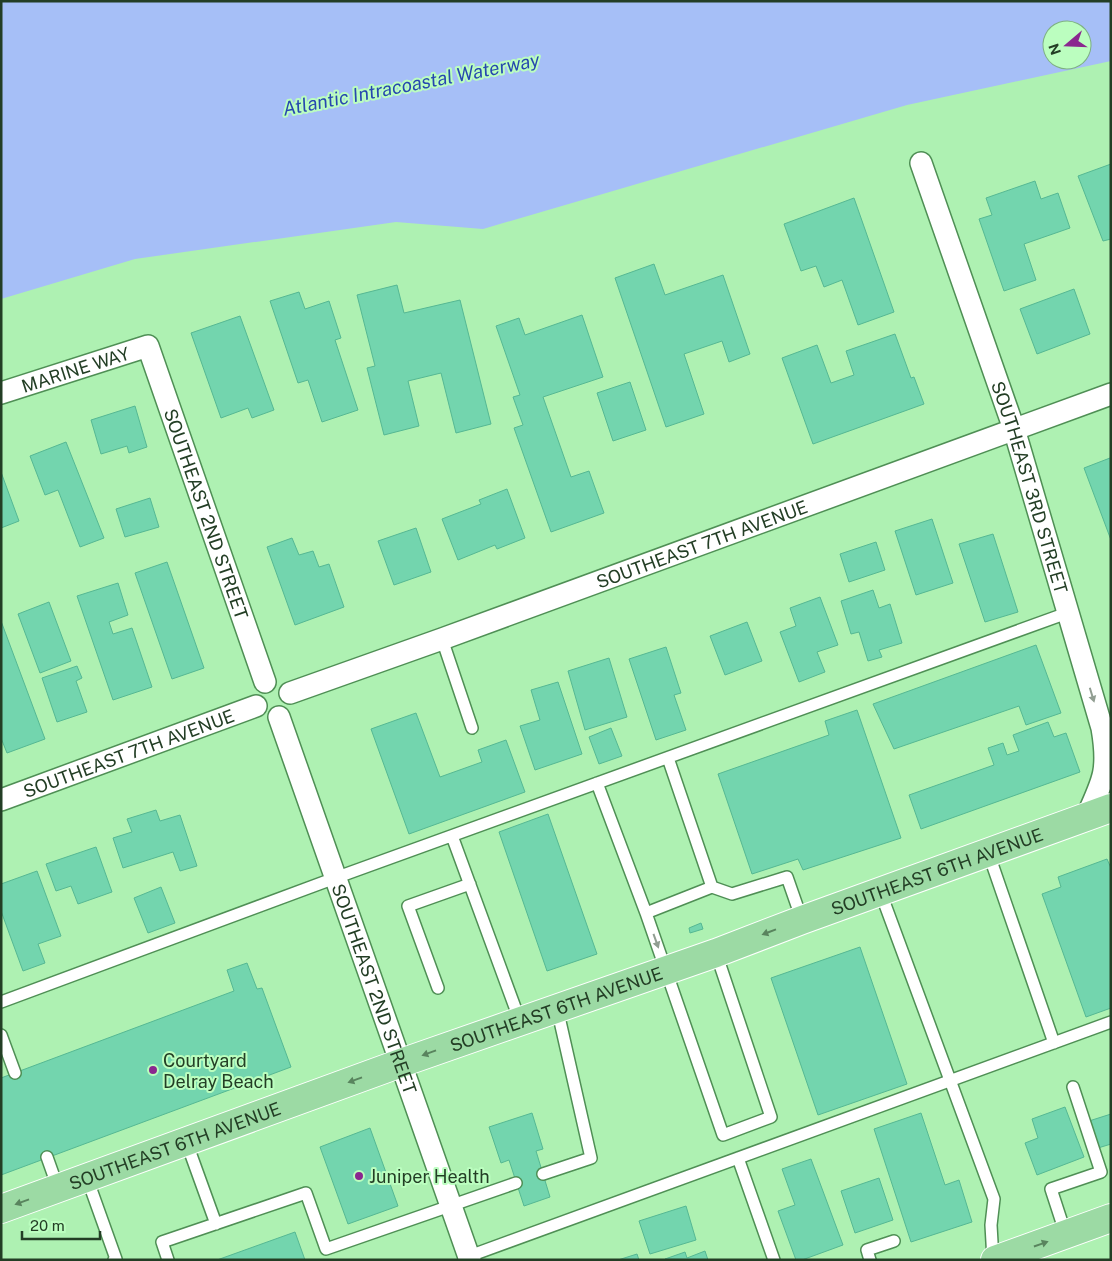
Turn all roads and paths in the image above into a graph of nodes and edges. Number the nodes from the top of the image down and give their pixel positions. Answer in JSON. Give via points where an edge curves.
{"nodes":[{"id":1,"x":922,"y":163,"type":"dead end"},
{"id":2,"x":148,"y":346,"type":"joint"},
{"id":3,"x":1,"y":394,"type":"edge"},
{"id":4,"x":1111,"y":394,"type":"edge"},
{"id":5,"x":1014,"y":429,"type":"junction"},
{"id":6,"x":1068,"y":613,"type":"junction"},
{"id":7,"x":442,"y":639,"type":"junction"},
{"id":8,"x":265,"y":682,"type":"junction"},
{"id":9,"x":290,"y":693,"type":"junction"},
{"id":10,"x":256,"y":706,"type":"junction"},
{"id":11,"x":280,"y":717,"type":"junction"},
{"id":12,"x":472,"y":728,"type":"dead end"},
{"id":13,"x":668,"y":758,"type":"junction"},
{"id":14,"x":597,"y":783,"type":"junction"},
{"id":15,"x":1,"y":800,"type":"edge"},
{"id":16,"x":1099,"y":812,"type":"edge"},
{"id":17,"x":452,"y":836,"type":"junction"},
{"id":18,"x":988,"y":852,"type":"junction"},
{"id":19,"x":336,"y":878,"type":"junction"},
{"id":20,"x":470,"y":884,"type":"junction"},
{"id":21,"x":712,"y":888,"type":"junction"},
{"id":22,"x":880,"y":891,"type":"junction"},
{"id":23,"x":646,"y":913,"type":"junction"},
{"id":24,"x":802,"y":920,"type":"junction"},
{"id":25,"x":716,"y":953,"type":"junction"},
{"id":26,"x":667,"y":969,"type":"junction"},
{"id":27,"x":438,"y":988,"type":"dead end"},
{"id":28,"x":1,"y":1002,"type":"edge"},
{"id":29,"x":557,"y":1008,"type":"junction"},
{"id":30,"x":520,"y":1021,"type":"junction"},
{"id":31,"x":1111,"y":1022,"type":"edge"},
{"id":32,"x":1,"y":1035,"type":"edge"},
{"id":33,"x":1054,"y":1043,"type":"junction"},
{"id":34,"x":401,"y":1063,"type":"junction"},
{"id":35,"x":15,"y":1072,"type":"dead end"},
{"id":36,"x":951,"y":1080,"type":"junction"},
{"id":37,"x":1074,"y":1087,"type":"dead end"},
{"id":38,"x":186,"y":1141,"type":"junction"},
{"id":39,"x":47,"y":1157,"type":"dead end"},
{"id":40,"x":738,"y":1158,"type":"junction"},
{"id":41,"x":543,"y":1174,"type":"dead end"},
{"id":42,"x":88,"y":1178,"type":"junction"},
{"id":43,"x":516,"y":1183,"type":"dead end"},
{"id":44,"x":58,"y":1188,"type":"junction"},
{"id":45,"x":451,"y":1205,"type":"junction"},
{"id":46,"x":1,"y":1209,"type":"edge"},
{"id":47,"x":1111,"y":1218,"type":"edge"},
{"id":48,"x":216,"y":1224,"type":"junction"},
{"id":49,"x":1066,"y":1235,"type":"junction"},
{"id":50,"x":894,"y":1241,"type":"dead end"},
{"id":51,"x":467,"y":1259,"type":"edge"},
{"id":52,"x":114,"y":1260,"type":"edge"},
{"id":53,"x":168,"y":1260,"type":"edge"},
{"id":54,"x":774,"y":1260,"type":"edge"},
{"id":55,"x":870,"y":1260,"type":"edge"},
{"id":56,"x":994,"y":1260,"type":"edge"}],
"edges":[{"from":1,"to":5,"type":"street","name":"SOUTHEAST 3RD STREET"},
{"from":2,"to":3,"type":"street","name":"MARINE WAY"},
{"from":2,"to":8,"type":"street","name":"SOUTHEAST 2ND STREET"},
{"from":4,"to":5,"type":"street","name":"SOUTHEAST 7TH AVENUE"},
{"from":5,"to":6,"type":"street","name":"SOUTHEAST 3RD STREET"},
{"from":5,"to":7,"type":"street","name":"SOUTHEAST 7TH AVENUE"},
{"from":6,"to":13,"type":"lane"},
{"from":6,"to":16,"type":"street","name":"SOUTHEAST 3RD STREET","one_way":true,"via":[[1106,748]]},
{"from":7,"to":9,"type":"street","name":"SOUTHEAST 7TH AVENUE"},
{"from":7,"to":12,"type":"lane"},
{"from":8,"to":9,"type":"street","via":[[277,681]]},
{"from":8,"to":10,"type":"street","via":[[255,694]]},
{"from":9,"to":11,"type":"street","via":[[291,704]]},
{"from":10,"to":11,"type":"street","via":[[262,715]]},
{"from":10,"to":15,"type":"street","name":"SOUTHEAST 7TH AVENUE"},
{"from":11,"to":19,"type":"street","name":"SOUTHEAST 2ND STREET"},
{"from":13,"to":14,"type":"lane"},
{"from":13,"to":21,"type":"lane"},
{"from":14,"to":17,"type":"lane"},
{"from":14,"to":23,"type":"lane"},
{"from":16,"to":18,"type":"main road","name":"SOUTHEAST 6TH AVENUE"},
{"from":17,"to":19,"type":"lane"},
{"from":17,"to":20,"type":"lane"},
{"from":18,"to":22,"type":"main road","name":"SOUTHEAST 6TH AVENUE"},
{"from":18,"to":33,"type":"lane"},
{"from":19,"to":28,"type":"lane"},
{"from":19,"to":34,"type":"street","name":"SOUTHEAST 2ND STREET"},
{"from":20,"to":27,"type":"lane","via":[[408,906]]},
{"from":20,"to":30,"type":"lane"},
{"from":21,"to":23,"type":"lane"},
{"from":21,"to":24,"type":"lane","via":[[732,894],[787,877]]},
{"from":22,"to":24,"type":"main road","name":"SOUTHEAST 6TH AVENUE"},
{"from":22,"to":36,"type":"lane"},
{"from":23,"to":26,"type":"lane","one_way":true},
{"from":24,"to":25,"type":"main road","name":"SOUTHEAST 6TH AVENUE","one_way":true},
{"from":25,"to":26,"type":"main road","name":"SOUTHEAST 6TH AVENUE"},
{"from":25,"to":26,"type":"lane","via":[[771,1117],[723,1136]]},
{"from":26,"to":29,"type":"main road","name":"SOUTHEAST 6TH AVENUE"},
{"from":29,"to":30,"type":"main road","name":"SOUTHEAST 6TH AVENUE"},
{"from":29,"to":41,"type":"lane","via":[[591,1158]]},
{"from":30,"to":34,"type":"main road","name":"SOUTHEAST 6TH AVENUE","one_way":true},
{"from":31,"to":33,"type":"lane"},
{"from":32,"to":35,"type":"lane"},
{"from":33,"to":36,"type":"lane"},
{"from":34,"to":38,"type":"main road","name":"SOUTHEAST 6TH AVENUE","one_way":true},
{"from":34,"to":45,"type":"street","name":"SOUTHEAST 2ND STREET"},
{"from":36,"to":40,"type":"lane"},
{"from":36,"to":56,"type":"lane","via":[[994,1200],[991,1225]]},
{"from":37,"to":49,"type":"lane","via":[[1101,1172],[1051,1189]]},
{"from":38,"to":42,"type":"main road","name":"SOUTHEAST 6TH AVENUE"},
{"from":38,"to":48,"type":"lane"},
{"from":39,"to":44,"type":"lane"},
{"from":40,"to":51,"type":"lane"},
{"from":40,"to":54,"type":"lane"},
{"from":42,"to":44,"type":"main road","name":"SOUTHEAST 6TH AVENUE"},
{"from":42,"to":52,"type":"lane"},
{"from":43,"to":45,"type":"lane"},
{"from":44,"to":46,"type":"main road","name":"SOUTHEAST 6TH AVENUE","one_way":true},
{"from":45,"to":48,"type":"lane","via":[[326,1249],[306,1193]]},
{"from":45,"to":51,"type":"street","name":"SOUTHEAST 2ND STREET"},
{"from":47,"to":49,"type":"main road"},
{"from":48,"to":53,"type":"lane","via":[[162,1242]]},
{"from":56,"to":49,"type":"main road","one_way":true},
{"from":50,"to":55,"type":"lane","via":[[867,1250]]}]}
